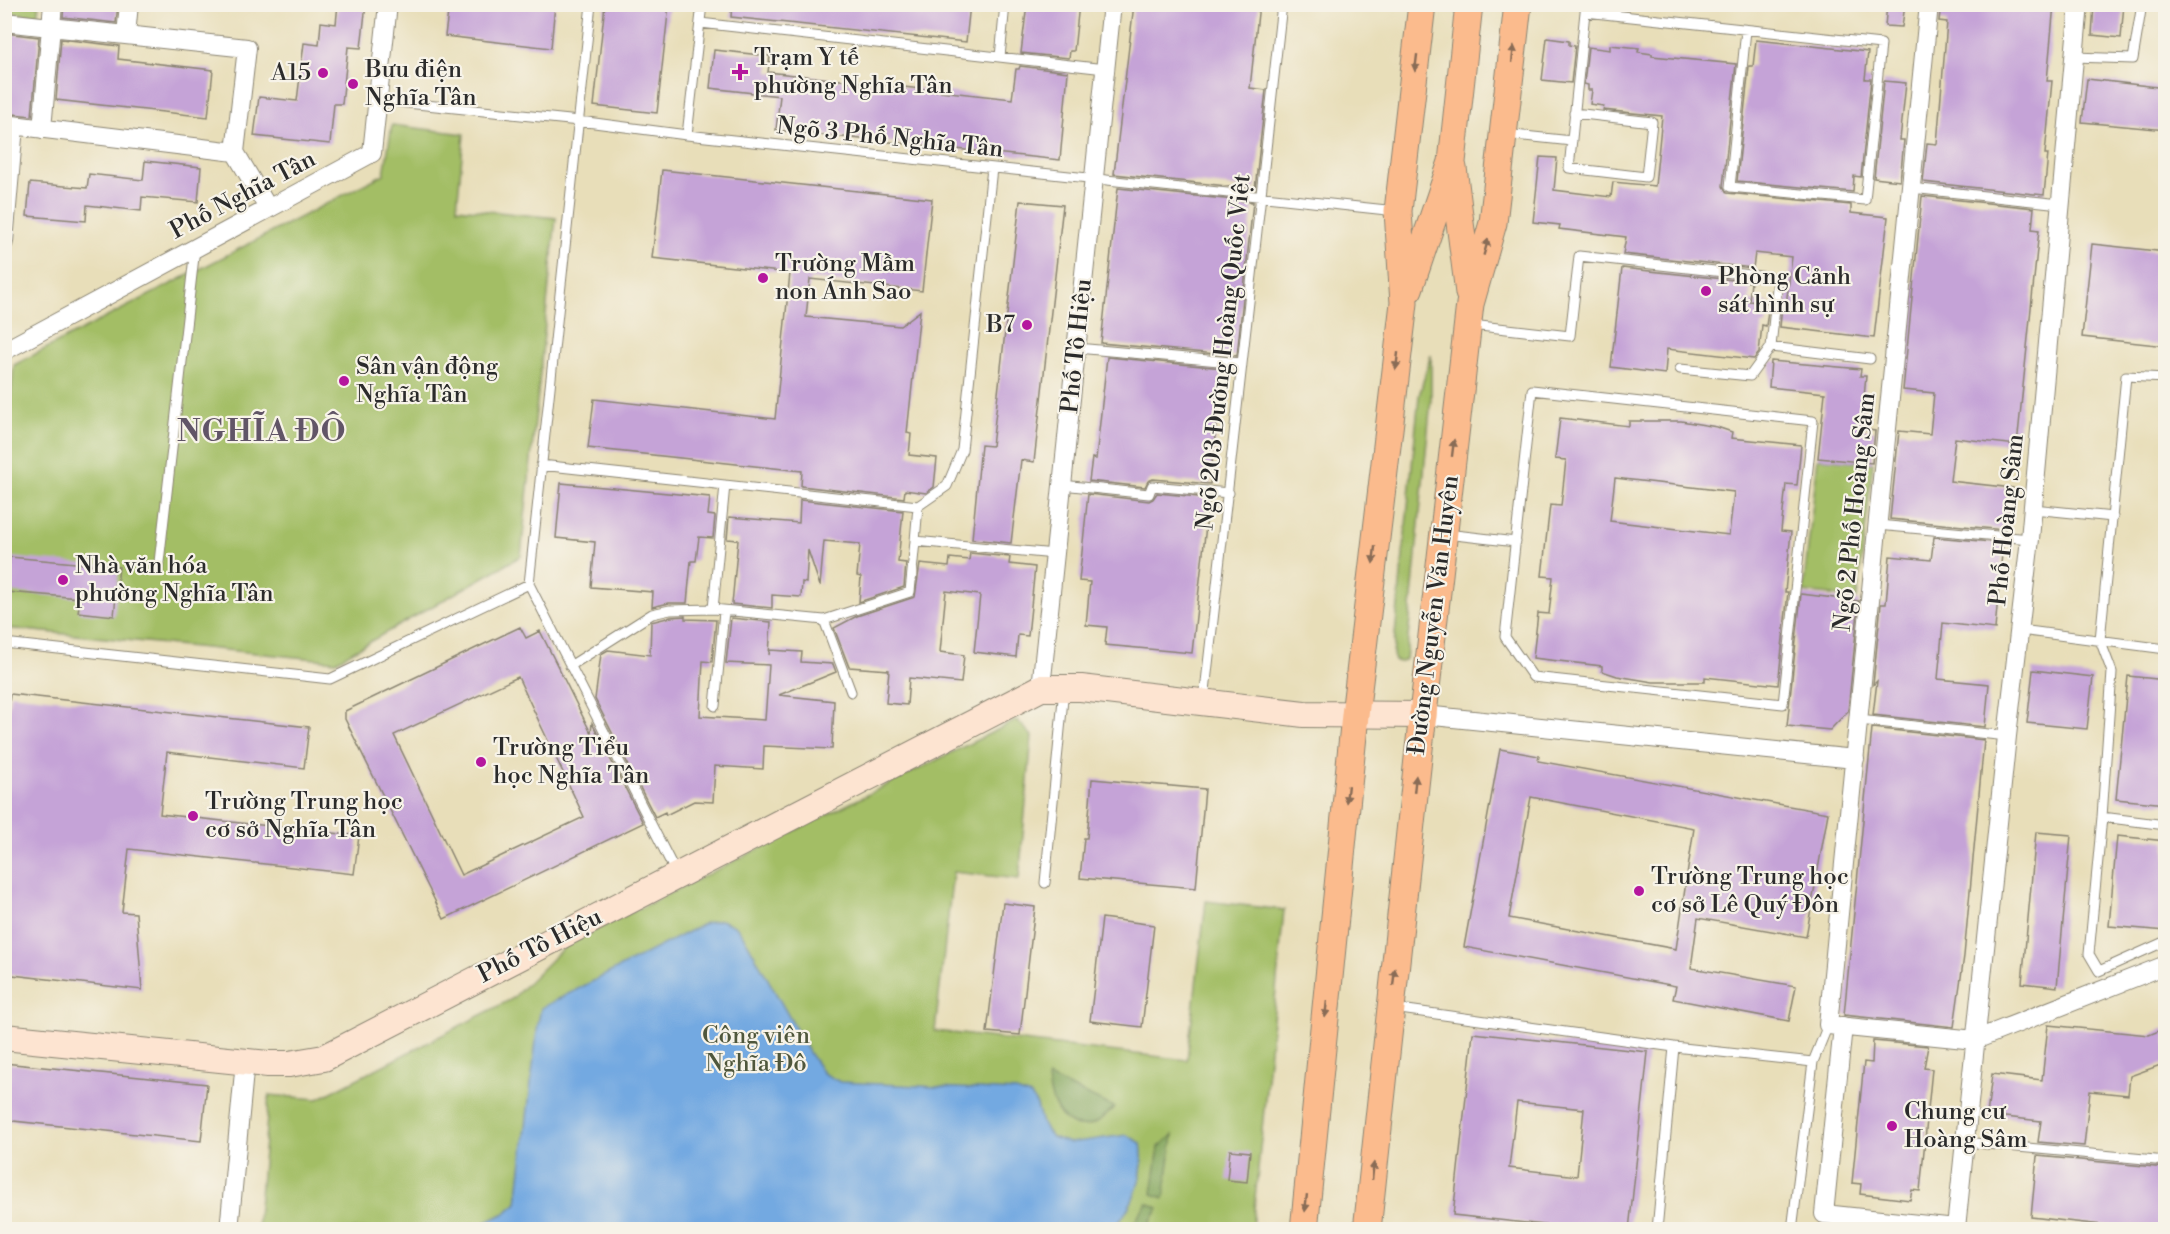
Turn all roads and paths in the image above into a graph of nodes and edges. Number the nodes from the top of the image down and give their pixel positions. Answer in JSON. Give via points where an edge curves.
{"nodes":[{"id":1,"x":53,"y":4,"type":"edge"},
{"id":2,"x":129,"y":4,"type":"edge"},
{"id":3,"x":388,"y":4,"type":"edge"},
{"id":4,"x":591,"y":4,"type":"edge"},
{"id":5,"x":702,"y":4,"type":"edge"},
{"id":6,"x":1005,"y":4,"type":"edge"},
{"id":7,"x":1112,"y":4,"type":"edge"},
{"id":8,"x":1281,"y":4,"type":"edge"},
{"id":9,"x":1422,"y":4,"type":"edge"},
{"id":10,"x":1469,"y":4,"type":"edge"},
{"id":11,"x":1518,"y":4,"type":"edge"},
{"id":12,"x":1929,"y":4,"type":"edge"},
{"id":13,"x":2079,"y":4,"type":"edge"},
{"id":14,"x":2142,"y":4,"type":"edge"},
{"id":15,"x":4,"y":22,"type":"edge"},
{"id":16,"x":700,"y":23,"type":"junction"},
{"id":17,"x":51,"y":27,"type":"junction"},
{"id":18,"x":1746,"y":30,"type":"junction"},
{"id":19,"x":126,"y":35,"type":"junction"},
{"id":20,"x":1000,"y":57,"type":"junction"},
{"id":21,"x":2074,"y":57,"type":"junction"},
{"id":22,"x":1106,"y":69,"type":"junction"},
{"id":23,"x":378,"y":100,"type":"junction"},
{"id":24,"x":1575,"y":113,"type":"junction"},
{"id":25,"x":579,"y":121,"type":"junction"},
{"id":26,"x":9,"y":125,"type":"edge"},
{"id":27,"x":42,"y":129,"type":"junction"},
{"id":28,"x":1504,"y":134,"type":"junction"},
{"id":29,"x":687,"y":135,"type":"junction"},
{"id":30,"x":1572,"y":141,"type":"junction"},
{"id":31,"x":235,"y":152,"type":"junction"},
{"id":32,"x":1452,"y":162,"type":"junction"},
{"id":33,"x":992,"y":168,"type":"junction"},
{"id":34,"x":1094,"y":179,"type":"junction"},
{"id":35,"x":1911,"y":188,"type":"junction"},
{"id":36,"x":1260,"y":197,"type":"junction"},
{"id":37,"x":2060,"y":204,"type":"junction"},
{"id":38,"x":268,"y":208,"type":"junction"},
{"id":39,"x":1398,"y":211,"type":"junction"},
{"id":40,"x":4,"y":242,"type":"edge"},
{"id":41,"x":195,"y":248,"type":"junction"},
{"id":42,"x":1404,"y":303,"type":"junction"},
{"id":43,"x":1469,"y":314,"type":"junction"},
{"id":44,"x":1771,"y":347,"type":"junction"},
{"id":45,"x":1077,"y":348,"type":"junction"},
{"id":46,"x":4,"y":351,"type":"edge"},
{"id":47,"x":1870,"y":359,"type":"dead end"},
{"id":48,"x":1241,"y":363,"type":"junction"},
{"id":49,"x":1680,"y":369,"type":"dead end"},
{"id":50,"x":2166,"y":378,"type":"edge"},
{"id":51,"x":542,"y":465,"type":"junction"},
{"id":52,"x":725,"y":485,"type":"junction"},
{"id":53,"x":1062,"y":485,"type":"junction"},
{"id":54,"x":1229,"y":493,"type":"junction"},
{"id":55,"x":918,"y":506,"type":"junction"},
{"id":56,"x":2032,"y":509,"type":"junction"},
{"id":57,"x":2113,"y":517,"type":"junction"},
{"id":58,"x":1878,"y":525,"type":"junction"},
{"id":59,"x":1444,"y":533,"type":"junction"},
{"id":60,"x":2030,"y":539,"type":"junction"},
{"id":61,"x":915,"y":541,"type":"junction"},
{"id":62,"x":1516,"y":542,"type":"junction"},
{"id":63,"x":1055,"y":554,"type":"junction"},
{"id":64,"x":158,"y":571,"type":"dead end"},
{"id":65,"x":529,"y":584,"type":"junction"},
{"id":66,"x":713,"y":609,"type":"junction"},
{"id":67,"x":724,"y":610,"type":"junction"},
{"id":68,"x":824,"y":620,"type":"junction"},
{"id":69,"x":2020,"y":630,"type":"junction"},
{"id":70,"x":2100,"y":640,"type":"junction"},
{"id":71,"x":4,"y":643,"type":"edge"},
{"id":72,"x":2166,"y":649,"type":"edge"},
{"id":73,"x":570,"y":666,"type":"junction"},
{"id":74,"x":1053,"y":687,"type":"junction"},
{"id":75,"x":851,"y":692,"type":"dead end"},
{"id":76,"x":1204,"y":703,"type":"junction"},
{"id":77,"x":715,"y":706,"type":"dead end"},
{"id":78,"x":1355,"y":715,"type":"junction"},
{"id":79,"x":1424,"y":715,"type":"junction"},
{"id":80,"x":1859,"y":720,"type":"junction"},
{"id":81,"x":2007,"y":735,"type":"junction"},
{"id":82,"x":1855,"y":759,"type":"junction"},
{"id":83,"x":2102,"y":817,"type":"junction"},
{"id":84,"x":2166,"y":825,"type":"edge"},
{"id":85,"x":677,"y":875,"type":"junction"},
{"id":86,"x":1045,"y":882,"type":"dead end"},
{"id":87,"x":2166,"y":941,"type":"edge"},
{"id":88,"x":2166,"y":965,"type":"edge"},
{"id":89,"x":1391,"y":1008,"type":"junction"},
{"id":90,"x":1835,"y":1025,"type":"junction"},
{"id":91,"x":4,"y":1037,"type":"edge"},
{"id":92,"x":1975,"y":1040,"type":"junction"},
{"id":93,"x":1674,"y":1047,"type":"junction"},
{"id":94,"x":245,"y":1061,"type":"junction"},
{"id":95,"x":1813,"y":1062,"type":"junction"},
{"id":96,"x":1965,"y":1142,"type":"junction"},
{"id":97,"x":2166,"y":1161,"type":"edge"},
{"id":98,"x":229,"y":1230,"type":"edge"},
{"id":99,"x":1304,"y":1230,"type":"edge"},
{"id":100,"x":1367,"y":1230,"type":"edge"},
{"id":101,"x":1657,"y":1230,"type":"edge"},
{"id":102,"x":1792,"y":1230,"type":"edge"}],
"edges":[{"from":1,"to":17,"type":"street"},
{"from":2,"to":19,"type":"street"},
{"from":3,"to":23,"type":"street","name":"Phố Nghĩa Tân"},
{"from":4,"to":25,"type":"lane"},
{"from":5,"to":16,"type":"lane"},
{"from":6,"to":20,"type":"lane"},
{"from":7,"to":22,"type":"street","name":"Phố Tô Hiệu"},
{"from":8,"to":36,"type":"lane","name":"Ngõ 203 Đường Hoàng Quốc Việt"},
{"from":9,"to":39,"type":"main road","one_way":true},
{"from":10,"to":32,"type":"main road"},
{"from":28,"to":11,"type":"main road","name":"Đường Nguyễn Văn Huyên","one_way":true},
{"from":12,"to":35,"type":"street","name":"Ngõ 2 Phố Hoàng Sâm"},
{"from":13,"to":21,"type":"street","name":"Phố Hoàng Sâm"},
{"from":14,"to":21,"type":"lane","via":[[2133,59]]},
{"from":15,"to":17,"type":"street"},
{"from":16,"to":20,"type":"lane"},
{"from":16,"to":29,"type":"lane"},
{"from":17,"to":19,"type":"street"},
{"from":17,"to":27,"type":"street"},
{"from":18,"to":18,"type":"lane","via":[[1881,44],[1865,201],[1730,187]]},
{"from":18,"to":24,"type":"lane","via":[[1586,12]]},
{"from":19,"to":31,"type":"street","via":[[247,48]]},
{"from":20,"to":22,"type":"lane"},
{"from":21,"to":37,"type":"street","name":"Phố Hoàng Sâm"},
{"from":22,"to":34,"type":"street","name":"Phố Tô Hiệu"},
{"from":23,"to":25,"type":"lane","name":"Ngõ 3 Phố Nghĩa Tân"},
{"from":23,"to":38,"type":"street","name":"Phố Nghĩa Tân","via":[[372,153]]},
{"from":24,"to":30,"type":"lane"},
{"from":24,"to":30,"type":"lane","via":[[1652,122],[1646,177],[1569,168]]},
{"from":25,"to":29,"type":"lane","name":"Ngõ 3 Phố Nghĩa Tân"},
{"from":25,"to":51,"type":"lane"},
{"from":26,"to":27,"type":"street"},
{"from":26,"to":40,"type":"street"},
{"from":27,"to":31,"type":"street"},
{"from":28,"to":30,"type":"lane"},
{"from":43,"to":28,"type":"main road","name":"Đường Nguyễn Văn Huyên","one_way":true,"via":[[1493,224]]},
{"from":29,"to":33,"type":"lane","name":"Ngõ 3 Phố Nghĩa Tân"},
{"from":31,"to":38,"type":"street"},
{"from":32,"to":42,"type":"main road"},
{"from":32,"to":43,"type":"main road"},
{"from":33,"to":34,"type":"lane","name":"Ngõ 3 Phố Nghĩa Tân"},
{"from":33,"to":55,"type":"lane","via":[[962,450],[946,486]]},
{"from":34,"to":36,"type":"lane","name":"Ngõ 3 Phố Nghĩa Tân"},
{"from":34,"to":45,"type":"street","name":"Phố Tô Hiệu"},
{"from":35,"to":37,"type":"lane"},
{"from":35,"to":58,"type":"street","name":"Ngõ 2 Phố Hoàng Sâm"},
{"from":36,"to":39,"type":"lane","name":"Ngõ 3 Phố Nghĩa Tân"},
{"from":36,"to":48,"type":"lane","name":"Ngõ 203 Đường Hoàng Quốc Việt"},
{"from":37,"to":56,"type":"street","name":"Phố Hoàng Sâm"},
{"from":38,"to":41,"type":"street","name":"Phố Nghĩa Tân"},
{"from":39,"to":42,"type":"main road"},
{"from":41,"to":46,"type":"street","name":"Phố Nghĩa Tân"},
{"from":41,"to":64,"type":"lane"},
{"from":42,"to":78,"type":"main road","one_way":true},
{"from":43,"to":44,"type":"lane","via":[[1570,336],[1579,256],[1778,278]]},
{"from":59,"to":43,"type":"main road","name":"Đường Nguyễn Văn Huyên","one_way":true},
{"from":44,"to":47,"type":"lane"},
{"from":44,"to":49,"type":"lane","via":[[1750,376]]},
{"from":45,"to":48,"type":"lane"},
{"from":45,"to":53,"type":"street","name":"Phố Tô Hiệu"},
{"from":48,"to":54,"type":"lane","name":"Ngõ 203 Đường Hoàng Quốc Việt"},
{"from":50,"to":57,"type":"lane","via":[[2126,376]]},
{"from":51,"to":52,"type":"lane"},
{"from":51,"to":65,"type":"lane"},
{"from":52,"to":55,"type":"lane"},
{"from":52,"to":66,"type":"lane"},
{"from":53,"to":54,"type":"lane","via":[[1149,494],[1152,486]]},
{"from":53,"to":63,"type":"street","name":"Phố Tô Hiệu"},
{"from":54,"to":76,"type":"lane","name":"Ngõ 203 Đường Hoàng Quốc Việt"},
{"from":55,"to":61,"type":"lane"},
{"from":56,"to":57,"type":"lane"},
{"from":56,"to":60,"type":"street","name":"Phố Hoàng Sâm"},
{"from":57,"to":70,"type":"lane"},
{"from":58,"to":60,"type":"lane"},
{"from":58,"to":80,"type":"street","name":"Ngõ 2 Phố Hoàng Sâm"},
{"from":59,"to":62,"type":"lane"},
{"from":59,"to":79,"type":"main road","name":"Đường Nguyễn Văn Huyên"},
{"from":60,"to":69,"type":"street","name":"Phố Hoàng Sâm"},
{"from":61,"to":63,"type":"lane"},
{"from":61,"to":68,"type":"lane","via":[[910,592]]},
{"from":62,"to":62,"type":"lane","via":[[1532,390],[1813,421],[1783,704],[1533,677],[1505,637]]},
{"from":63,"to":74,"type":"street","name":"Phố Tô Hiệu"},
{"from":65,"to":71,"type":"lane","via":[[330,679]]},
{"from":65,"to":73,"type":"lane"},
{"from":66,"to":67,"type":"lane"},
{"from":66,"to":73,"type":"lane","via":[[652,614]]},
{"from":67,"to":68,"type":"lane"},
{"from":67,"to":77,"type":"lane"},
{"from":68,"to":75,"type":"lane"},
{"from":69,"to":70,"type":"lane"},
{"from":69,"to":81,"type":"street","name":"Phố Hoàng Sâm"},
{"from":70,"to":72,"type":"lane"},
{"from":70,"to":83,"type":"lane","via":[[2112,672]]},
{"from":73,"to":85,"type":"lane"},
{"from":74,"to":76,"type":"street"},
{"from":74,"to":85,"type":"street","name":"Phố Tô Hiệu"},
{"from":74,"to":86,"type":"lane"},
{"from":76,"to":78,"type":"street","via":[[1304,714]]},
{"from":78,"to":79,"type":"street"},
{"from":78,"to":99,"type":"main road","one_way":true},
{"from":79,"to":82,"type":"street"},
{"from":89,"to":79,"type":"main road","name":"Đường Nguyễn Văn Huyên","one_way":true},
{"from":80,"to":81,"type":"lane"},
{"from":80,"to":82,"type":"street","name":"Ngõ 2 Phố Hoàng Sâm"},
{"from":81,"to":92,"type":"street","name":"Phố Hoàng Sâm"},
{"from":82,"to":90,"type":"street","name":"Ngõ 2 Phố Hoàng Sâm"},
{"from":83,"to":84,"type":"lane"},
{"from":83,"to":87,"type":"lane","via":[[2089,954],[2099,971]]},
{"from":85,"to":94,"type":"street","name":"Phố Tô Hiệu","via":[[324,1058],[289,1064]]},
{"from":88,"to":92,"type":"street"},
{"from":89,"to":93,"type":"lane"},
{"from":100,"to":89,"type":"main road","name":"Đường Nguyễn Văn Huyên","one_way":true},
{"from":90,"to":92,"type":"street"},
{"from":90,"to":95,"type":"lane"},
{"from":90,"to":96,"type":"street","name":"Phố Hoàng Sâm","via":[[1824,1214],[1956,1228]]},
{"from":91,"to":94,"type":"street","name":"Phố Tô Hiệu"},
{"from":92,"to":96,"type":"street","name":"Phố Hoàng Sâm"},
{"from":93,"to":95,"type":"lane"},
{"from":93,"to":101,"type":"lane"},
{"from":94,"to":98,"type":"street"},
{"from":95,"to":102,"type":"lane"},
{"from":96,"to":97,"type":"lane"}]}
